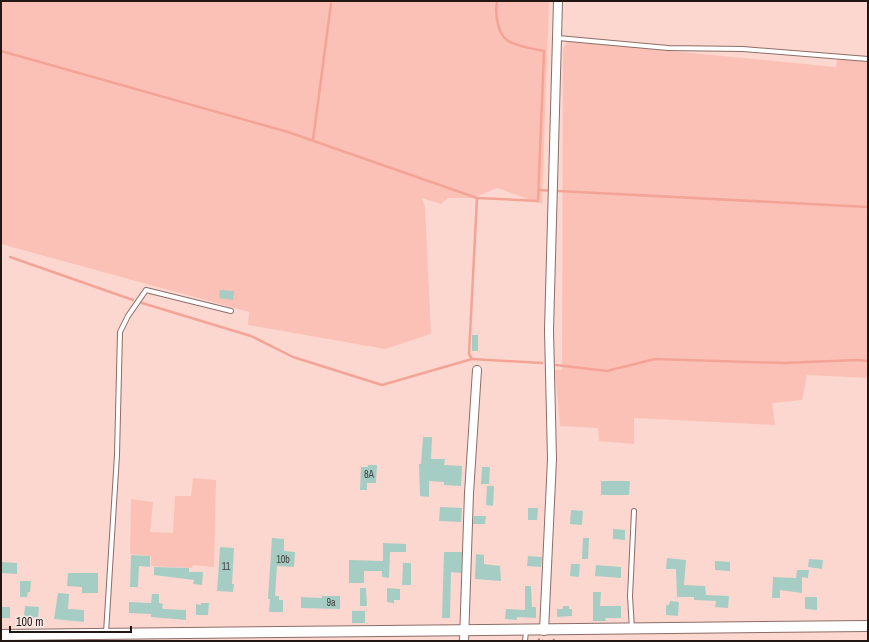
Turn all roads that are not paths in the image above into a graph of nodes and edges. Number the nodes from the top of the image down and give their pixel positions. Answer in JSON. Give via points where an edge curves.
{"nodes":[{"id":1,"x":558,"y":1,"type":"edge"},
{"id":2,"x":558,"y":38,"type":"junction"},
{"id":3,"x":868,"y":59,"type":"edge"},
{"id":4,"x":231,"y":311,"type":"dead end"},
{"id":5,"x":477,"y":370,"type":"dead end"},
{"id":6,"x":634,"y":511,"type":"dead end"},
{"id":7,"x":868,"y":626,"type":"edge"},
{"id":8,"x":632,"y":630,"type":"junction"},
{"id":9,"x":1,"y":635,"type":"edge"},
{"id":10,"x":105,"y":635,"type":"junction"},
{"id":11,"x":465,"y":636,"type":"edge"},
{"id":12,"x":525,"y":636,"type":"edge"},
{"id":13,"x":543,"y":637,"type":"edge"}],
"edges":[{"from":1,"to":2,"type":"street"},
{"from":2,"to":3,"type":"lane","via":[[668,48],[743,48]]},
{"from":2,"to":13,"type":"street","via":[[548,367],[552,459]]},
{"from":4,"to":10,"type":"lane","via":[[146,290],[120,332],[117,455]]},
{"from":5,"to":11,"type":"street","via":[[469,493]]},
{"from":6,"to":8,"type":"lane","via":[[630,596]]},
{"from":7,"to":8,"type":"street"},
{"from":8,"to":13,"type":"street"},
{"from":9,"to":10,"type":"street"},
{"from":10,"to":11,"type":"street"},
{"from":11,"to":12,"type":"street"},
{"from":12,"to":13,"type":"street"}]}
